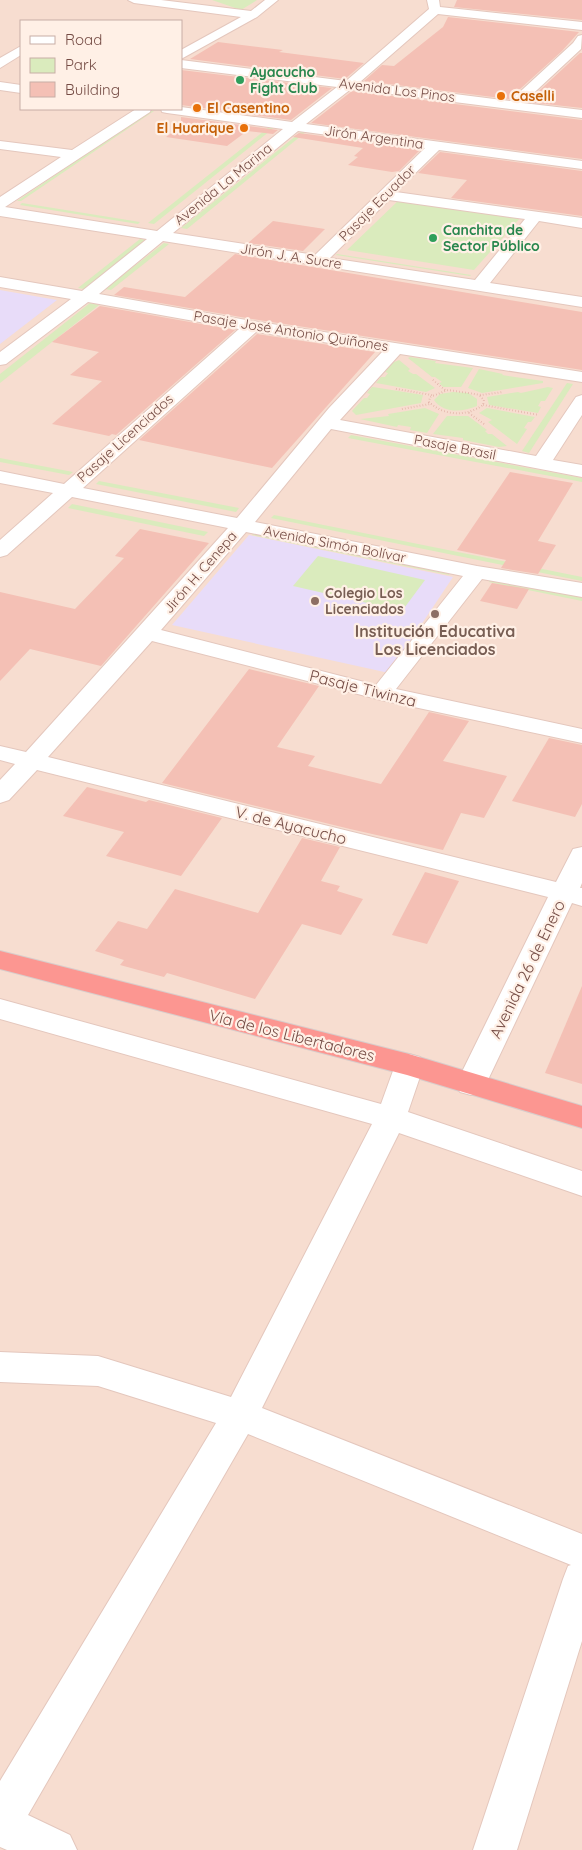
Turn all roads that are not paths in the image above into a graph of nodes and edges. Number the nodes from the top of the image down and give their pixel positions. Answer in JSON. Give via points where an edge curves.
{"nodes":[{"id":1,"x":134,"y":0,"type":"edge"},
{"id":2,"x":272,"y":0,"type":"edge"},
{"id":3,"x":434,"y":5,"type":"edge"},
{"id":4,"x":253,"y":15,"type":"junction"},
{"id":5,"x":582,"y":26,"type":"edge"},
{"id":6,"x":7,"y":42,"type":"dead end"},
{"id":7,"x":20,"y":44,"type":"edge"},
{"id":8,"x":580,"y":44,"type":"edge"},
{"id":9,"x":20,"y":51,"type":"edge"},
{"id":10,"x":182,"y":55,"type":"edge"},
{"id":11,"x":0,"y":64,"type":"edge"},
{"id":12,"x":182,"y":64,"type":"edge"},
{"id":13,"x":350,"y":84,"type":"junction"},
{"id":14,"x":0,"y":86,"type":"edge"},
{"id":15,"x":20,"y":89,"type":"edge"},
{"id":16,"x":513,"y":105,"type":"junction"},
{"id":17,"x":143,"y":110,"type":"edge"},
{"id":18,"x":175,"y":110,"type":"edge"},
{"id":19,"x":582,"y":114,"type":"edge"},
{"id":20,"x":295,"y":126,"type":"junction"},
{"id":21,"x":0,"y":145,"type":"edge"},
{"id":22,"x":436,"y":145,"type":"junction"},
{"id":23,"x":74,"y":155,"type":"junction"},
{"id":24,"x":582,"y":165,"type":"edge"},
{"id":25,"x":385,"y":195,"type":"junction"},
{"id":26,"x":0,"y":204,"type":"edge"},
{"id":27,"x":0,"y":211,"type":"edge"},
{"id":28,"x":535,"y":217,"type":"junction"},
{"id":29,"x":582,"y":223,"type":"edge"},
{"id":30,"x":160,"y":236,"type":"junction"},
{"id":31,"x":318,"y":260,"type":"junction"},
{"id":32,"x":0,"y":282,"type":"edge"},
{"id":33,"x":479,"y":286,"type":"junction"},
{"id":34,"x":85,"y":297,"type":"junction"},
{"id":35,"x":582,"y":302,"type":"edge"},
{"id":36,"x":252,"y":326,"type":"junction"},
{"id":37,"x":397,"y":347,"type":"junction"},
{"id":38,"x":0,"y":360,"type":"edge"},
{"id":39,"x":582,"y":377,"type":"edge"},
{"id":40,"x":582,"y":401,"type":"edge"},
{"id":41,"x":327,"y":423,"type":"junction"},
{"id":42,"x":541,"y":463,"type":"junction"},
{"id":43,"x":582,"y":471,"type":"edge"},
{"id":44,"x":0,"y":477,"type":"edge"},
{"id":45,"x":67,"y":490,"type":"junction"},
{"id":46,"x":241,"y":526,"type":"junction"},
{"id":47,"x":0,"y":551,"type":"edge"},
{"id":48,"x":477,"y":572,"type":"junction"},
{"id":49,"x":582,"y":590,"type":"edge"},
{"id":50,"x":146,"y":633,"type":"junction"},
{"id":51,"x":381,"y":693,"type":"junction"},
{"id":52,"x":582,"y":736,"type":"edge"},
{"id":53,"x":0,"y":753,"type":"edge"},
{"id":54,"x":31,"y":761,"type":"junction"},
{"id":55,"x":0,"y":795,"type":"edge"},
{"id":56,"x":582,"y":855,"type":"edge"},
{"id":57,"x":573,"y":895,"type":"edge"},
{"id":58,"x":0,"y":960,"type":"edge"},
{"id":59,"x":0,"y":1009,"type":"edge"},
{"id":60,"x":410,"y":1065,"type":"junction"},
{"id":61,"x":471,"y":1084,"type":"junction"},
{"id":62,"x":582,"y":1117,"type":"edge"},
{"id":63,"x":390,"y":1118,"type":"junction"},
{"id":64,"x":582,"y":1184,"type":"edge"},
{"id":65,"x":0,"y":1367,"type":"edge"},
{"id":66,"x":240,"y":1415,"type":"junction"},
{"id":67,"x":582,"y":1552,"type":"edge"},
{"id":68,"x":582,"y":1579,"type":"edge"},
{"id":69,"x":0,"y":1823,"type":"edge"},
{"id":70,"x":55,"y":1850,"type":"edge"},
{"id":71,"x":495,"y":1850,"type":"edge"}],
"edges":[{"from":1,"to":4,"type":"street"},
{"from":2,"to":4,"type":"street"},
{"from":3,"to":5,"type":"street"},
{"from":3,"to":13,"type":"street","name":"Avenida La Marina","via":[[424,22]]},
{"from":4,"to":10,"type":"street"},
{"from":6,"to":7,"type":"street"},
{"from":8,"to":16,"type":"street"},
{"from":9,"to":11,"type":"street"},
{"from":12,"to":13,"type":"street","name":"Avenida Los Pinos"},
{"from":13,"to":16,"type":"street","name":"Avenida Los Pinos"},
{"from":13,"to":20,"type":"street","name":"Avenida La Marina"},
{"from":14,"to":15,"type":"street"},
{"from":16,"to":19,"type":"street","name":"Avenida Los Pinos"},
{"from":17,"to":23,"type":"street"},
{"from":18,"to":20,"type":"street","name":"Jirón Argentina"},
{"from":20,"to":22,"type":"street","name":"Jirón Argentina"},
{"from":20,"to":30,"type":"street","name":"Avenida La Marina"},
{"from":21,"to":23,"type":"street"},
{"from":22,"to":24,"type":"street","name":"Jirón Argentina"},
{"from":22,"to":25,"type":"street","name":"Pasaje Ecuador"},
{"from":23,"to":26,"type":"street"},
{"from":25,"to":28,"type":"street"},
{"from":25,"to":31,"type":"street","name":"Pasaje Ecuador"},
{"from":27,"to":30,"type":"street","name":"Jirón J. A. Sucre"},
{"from":28,"to":29,"type":"street"},
{"from":28,"to":33,"type":"street"},
{"from":30,"to":31,"type":"street","name":"Jirón J. A. Sucre"},
{"from":30,"to":34,"type":"street","name":"Avenida La Marina"},
{"from":31,"to":33,"type":"street","name":"Jirón J. A. Sucre"},
{"from":32,"to":34,"type":"street","name":"Pasaje José Antonio Quiñones"},
{"from":33,"to":35,"type":"street","name":"Jirón J. A. Sucre"},
{"from":34,"to":36,"type":"street","name":"Pasaje José Antonio Quiñones"},
{"from":34,"to":38,"type":"street","name":"Avenida La Marina"},
{"from":36,"to":37,"type":"street","name":"Pasaje José Antonio Quiñones"},
{"from":36,"to":45,"type":"street","name":"Pasaje Licenciados"},
{"from":37,"to":39,"type":"street","name":"Pasaje José Antonio Quiñones"},
{"from":37,"to":41,"type":"street","name":"Jirón H. Cenepa"},
{"from":40,"to":42,"type":"street"},
{"from":41,"to":42,"type":"street","name":"Pasaje Brasil"},
{"from":41,"to":46,"type":"street","name":"Jirón H. Cenepa"},
{"from":42,"to":43,"type":"street","name":"Pasaje Brasil"},
{"from":44,"to":45,"type":"street","name":"Avenida Simón Bolívar"},
{"from":45,"to":46,"type":"street","name":"Avenida Simón Bolívar"},
{"from":45,"to":47,"type":"street","name":"Pasaje Licenciados"},
{"from":46,"to":48,"type":"street","name":"Avenida Simón Bolívar"},
{"from":46,"to":50,"type":"street","name":"Jirón H. Cenepa"},
{"from":48,"to":49,"type":"street","name":"Avenida Simón Bolívar"},
{"from":48,"to":51,"type":"street"},
{"from":50,"to":51,"type":"street","name":"Pasaje Tiwinza"},
{"from":50,"to":54,"type":"street","name":"Jirón H. Cenepa"},
{"from":51,"to":52,"type":"street","name":"Pasaje Tiwinza"},
{"from":53,"to":54,"type":"street","name":"V. de Ayacucho"},
{"from":54,"to":55,"type":"street","name":"Jirón H. Cenepa"},
{"from":54,"to":57,"type":"street","name":"V. de Ayacucho"},
{"from":56,"to":57,"type":"street","name":"Avenida 26 de Enero"},
{"from":57,"to":61,"type":"street","name":"Avenida 26 de Enero"},
{"from":58,"to":60,"type":"highway","name":"Vía de los Libertadores"},
{"from":59,"to":63,"type":"street"},
{"from":60,"to":61,"type":"highway","name":"Vía de los Libertadores"},
{"from":60,"to":63,"type":"street"},
{"from":61,"to":62,"type":"highway","name":"Vía de los Libertadores"},
{"from":63,"to":64,"type":"street"},
{"from":63,"to":66,"type":"street"},
{"from":65,"to":66,"type":"street","via":[[98,1371]]},
{"from":66,"to":67,"type":"street"},
{"from":66,"to":69,"type":"street"},
{"from":68,"to":71,"type":"street"},
{"from":69,"to":70,"type":"street"}]}
